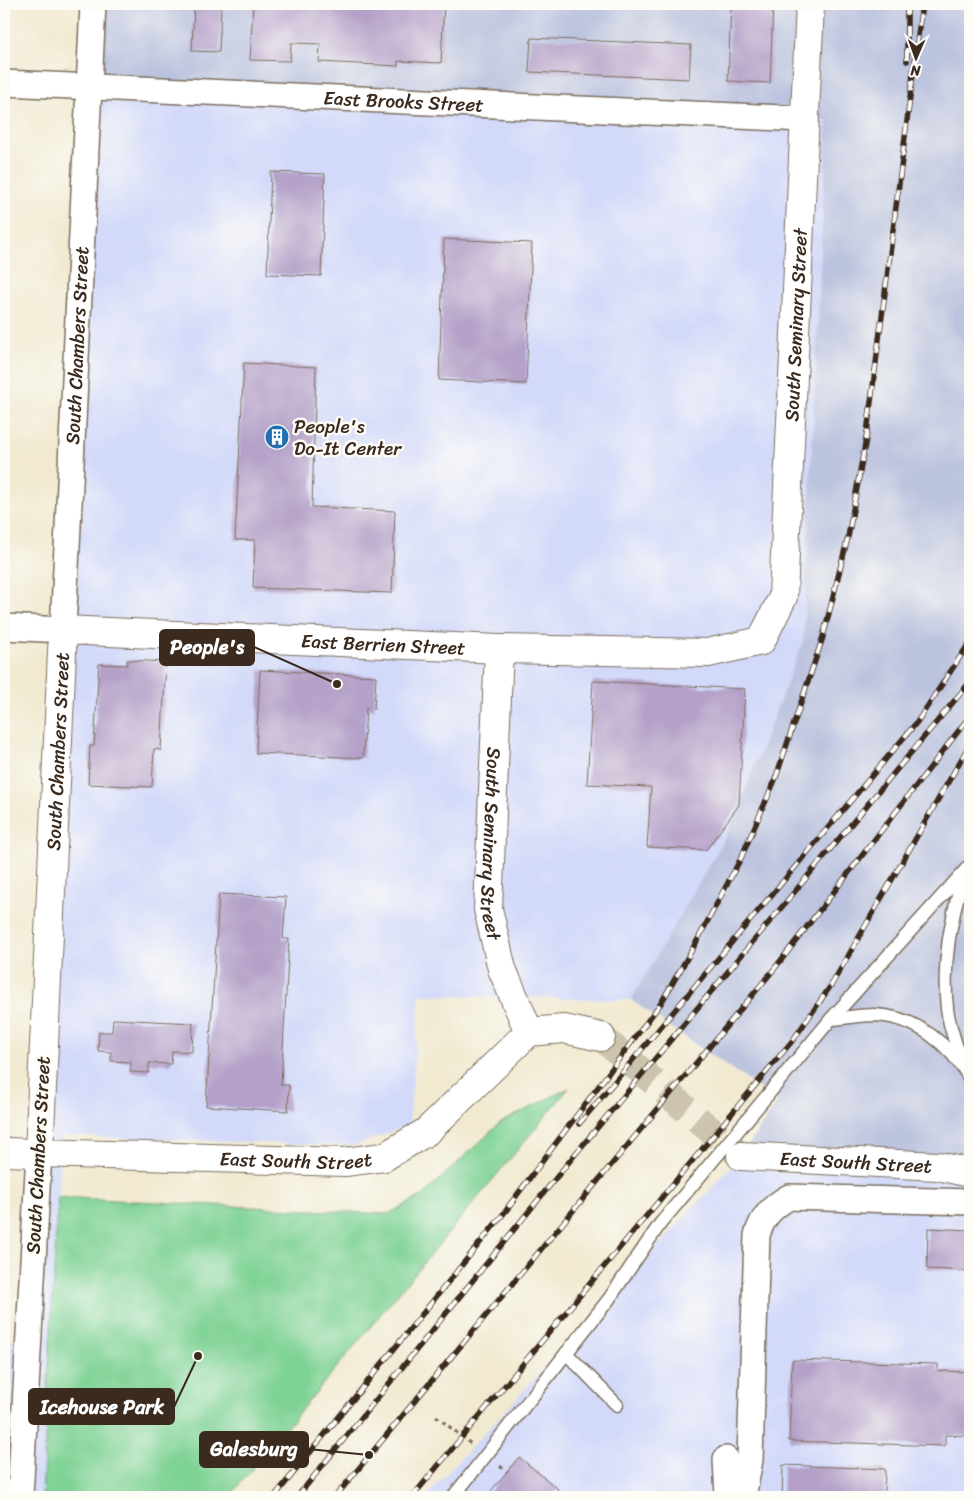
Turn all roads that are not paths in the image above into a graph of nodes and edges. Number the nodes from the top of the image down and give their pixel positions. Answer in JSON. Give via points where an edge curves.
{"nodes":[{"id":1,"x":93,"y":4,"type":"edge"},
{"id":2,"x":810,"y":4,"type":"edge"},
{"id":3,"x":4,"y":83,"type":"edge"},
{"id":4,"x":89,"y":87,"type":"junction"},
{"id":5,"x":804,"y":119,"type":"junction"},
{"id":6,"x":4,"y":627,"type":"edge"},
{"id":7,"x":63,"y":630,"type":"junction"},
{"id":8,"x":761,"y":641,"type":"joint"},
{"id":9,"x":499,"y":649,"type":"junction"},
{"id":10,"x":967,"y":868,"type":"edge"},
{"id":11,"x":831,"y":1019,"type":"junction"},
{"id":12,"x":529,"y":1032,"type":"junction"},
{"id":13,"x":601,"y":1037,"type":"tunnel mouth"},
{"id":14,"x":962,"y":1064,"type":"junction"},
{"id":15,"x":970,"y":1079,"type":"edge"},
{"id":16,"x":4,"y":1152,"type":"edge"},
{"id":17,"x":39,"y":1153,"type":"junction"},
{"id":18,"x":741,"y":1156,"type":"tunnel mouth"},
{"id":19,"x":970,"y":1173,"type":"edge"},
{"id":20,"x":970,"y":1202,"type":"edge"},
{"id":21,"x":566,"y":1353,"type":"junction"},
{"id":22,"x":617,"y":1405,"type":"dead end"},
{"id":23,"x":726,"y":1459,"type":"dead end"},
{"id":24,"x":20,"y":1497,"type":"edge"},
{"id":25,"x":454,"y":1497,"type":"edge"},
{"id":26,"x":728,"y":1497,"type":"edge"},
{"id":27,"x":743,"y":1497,"type":"edge"}],
"edges":[{"from":1,"to":4,"type":"street","name":"South Chambers Street"},
{"from":2,"to":5,"type":"street","name":"South Seminary Street"},
{"from":3,"to":4,"type":"street","name":"East Brooks Street"},
{"from":4,"to":5,"type":"street","name":"East Brooks Street"},
{"from":4,"to":7,"type":"street","name":"South Chambers Street"},
{"from":5,"to":8,"type":"street","name":"South Seminary Street","via":[[783,597]]},
{"from":6,"to":7,"type":"street","name":"East Berrien Street"},
{"from":7,"to":9,"type":"street","name":"East Berrien Street"},
{"from":7,"to":17,"type":"street","name":"South Chambers Street"},
{"from":8,"to":9,"type":"street","name":"East Berrien Street","via":[[708,653]]},
{"from":9,"to":12,"type":"street","name":"South Seminary Street","via":[[488,909],[502,968]]},
{"from":10,"to":11,"type":"lane"},
{"from":10,"to":14,"type":"lane","via":[[949,933],[945,968],[947,1010]]},
{"from":11,"to":14,"type":"lane","via":[[874,1015],[904,1021],[935,1036]]},
{"from":11,"to":21,"type":"lane","via":[[660,1224]]},
{"from":12,"to":13,"type":"street","via":[[564,1029]]},
{"from":12,"to":17,"type":"street","name":"East South Street","via":[[426,1132],[384,1157],[345,1162]]},
{"from":14,"to":15,"type":"lane"},
{"from":16,"to":17,"type":"street","name":"East South Street"},
{"from":17,"to":24,"type":"street","name":"South Chambers Street"},
{"from":18,"to":19,"type":"street","name":"East South Street","via":[[938,1166]]},
{"from":20,"to":27,"type":"street","via":[[789,1197],[773,1206],[761,1220],[757,1235],[750,1460]]},
{"from":21,"to":22,"type":"lane"},
{"from":21,"to":25,"type":"lane"},
{"from":23,"to":26,"type":"street"}]}
